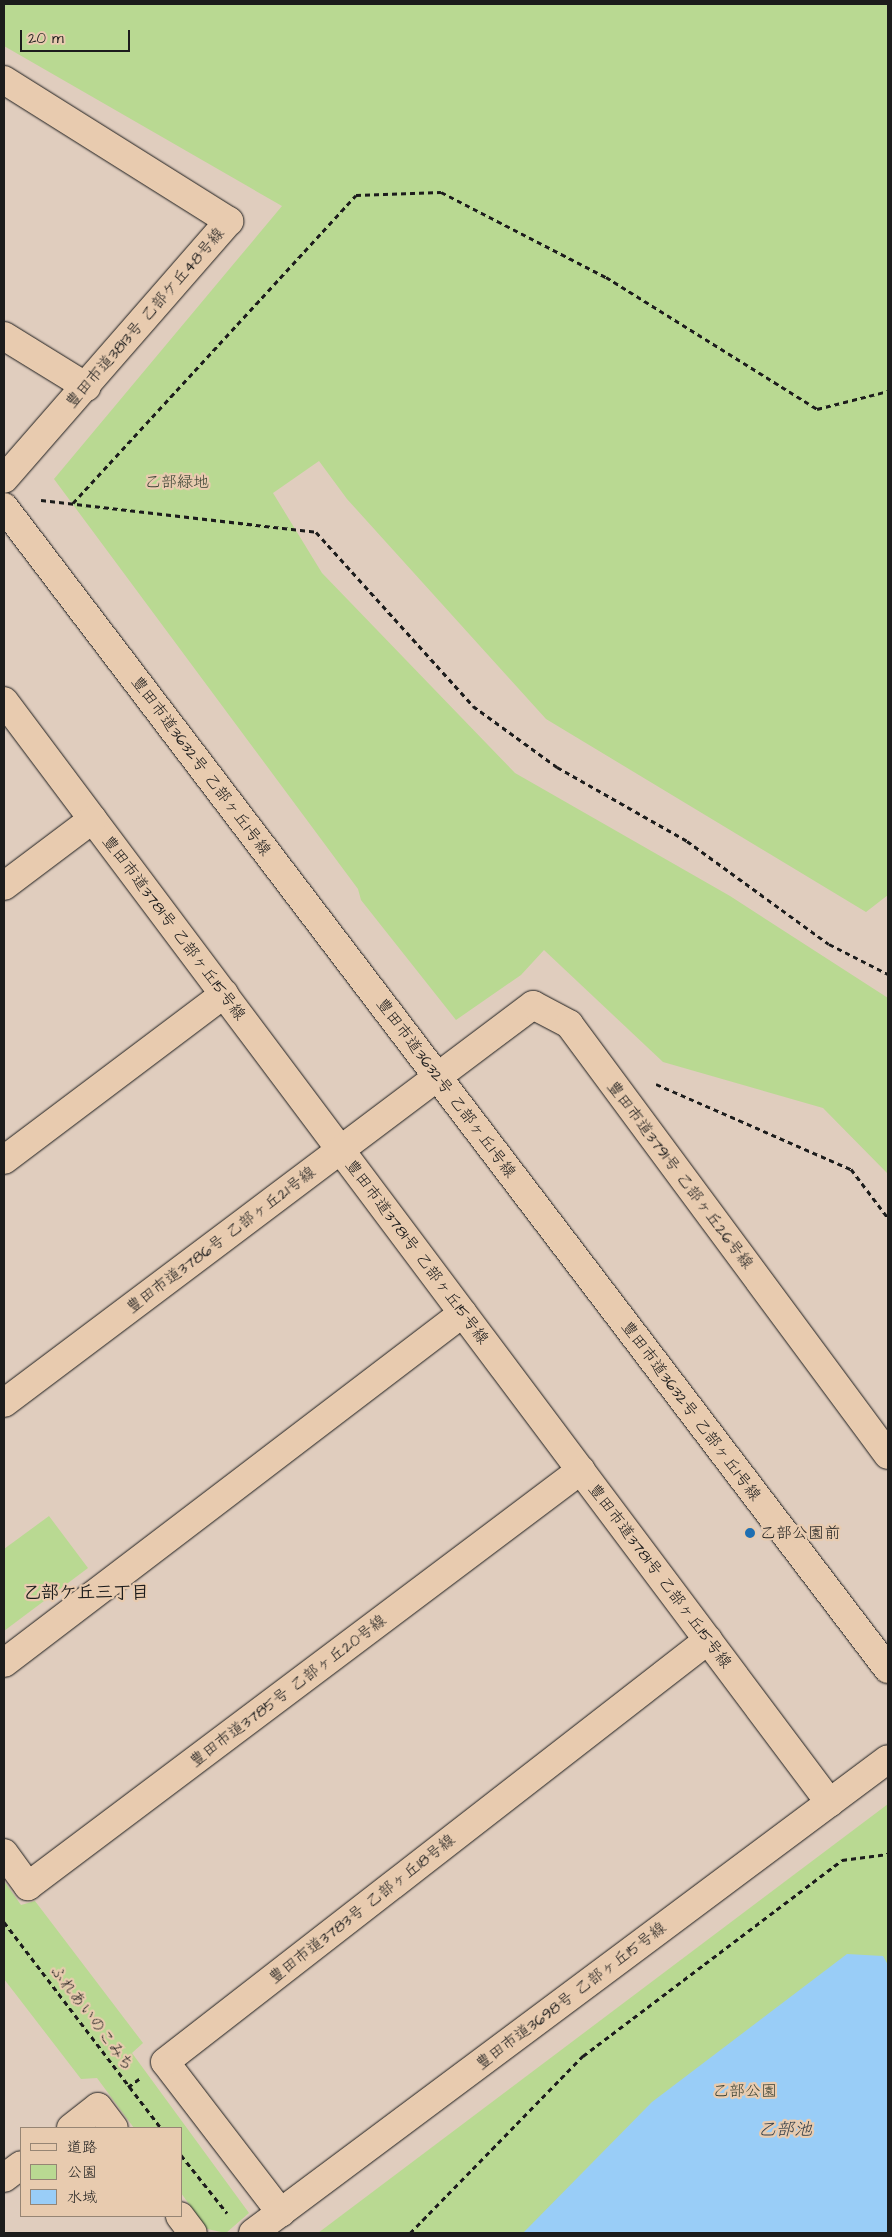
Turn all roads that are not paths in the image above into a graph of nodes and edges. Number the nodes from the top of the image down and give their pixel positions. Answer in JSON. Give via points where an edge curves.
{"nodes":[{"id":1,"x":4,"y":80,"type":"edge"},
{"id":2,"x":4,"y":336,"type":"edge"},
{"id":3,"x":87,"y":387,"type":"junction"},
{"id":4,"x":4,"y":479,"type":"edge"},
{"id":5,"x":4,"y":507,"type":"edge"},
{"id":6,"x":4,"y":701,"type":"edge"},
{"id":7,"x":93,"y":819,"type":"junction"},
{"id":8,"x":4,"y":886,"type":"edge"},
{"id":9,"x":224,"y":994,"type":"junction"},
{"id":10,"x":437,"y":1077,"type":"junction"},
{"id":11,"x":340,"y":1150,"type":"junction"},
{"id":12,"x":4,"y":1160,"type":"edge"},
{"id":13,"x":463,"y":1313,"type":"junction"},
{"id":14,"x":4,"y":1403,"type":"edge"},
{"id":15,"x":888,"y":1455,"type":"edge"},
{"id":16,"x":581,"y":1470,"type":"junction"},
{"id":17,"x":708,"y":1640,"type":"junction"},
{"id":18,"x":4,"y":1663,"type":"edge"},
{"id":19,"x":888,"y":1669,"type":"edge"},
{"id":20,"x":888,"y":1760,"type":"edge"},
{"id":21,"x":830,"y":1803,"type":"junction"},
{"id":22,"x":4,"y":1854,"type":"edge"},
{"id":23,"x":106,"y":2118,"type":"edge"},
{"id":24,"x":74,"y":2127,"type":"edge"},
{"id":25,"x":20,"y":2166,"type":"edge"},
{"id":26,"x":4,"y":2178,"type":"edge"},
{"id":27,"x":281,"y":2212,"type":"junction"},
{"id":28,"x":181,"y":2217,"type":"edge"},
{"id":29,"x":243,"y":2226,"type":"edge"},
{"id":30,"x":193,"y":2233,"type":"edge"}],
"edges":[{"from":1,"to":3,"type":"street","name":"豊田市道3813号 乙部ケ丘48号線","via":[[229,221]]},
{"from":2,"to":3,"type":"street"},
{"from":3,"to":4,"type":"street","name":"豊田市道3813号 乙部ケ丘48号線"},
{"from":5,"to":10,"type":"street","name":"豊田市道3632号 乙部ヶ丘1号線"},
{"from":6,"to":7,"type":"street","name":"豊田市道3781号 乙部ヶ丘15号線"},
{"from":7,"to":8,"type":"street"},
{"from":7,"to":9,"type":"street","name":"豊田市道3781号 乙部ヶ丘15号線"},
{"from":9,"to":11,"type":"street","name":"豊田市道3781号 乙部ヶ丘15号線"},
{"from":9,"to":12,"type":"street"},
{"from":10,"to":11,"type":"street","name":"豊田市道3786号 乙部ヶ丘21号線"},
{"from":10,"to":15,"type":"street","name":"豊田市道3791号 乙部ヶ丘26号線","via":[[533,1005],[569,1024]]},
{"from":10,"to":19,"type":"street","name":"豊田市道3632号 乙部ヶ丘1号線"},
{"from":11,"to":13,"type":"street","name":"豊田市道3781号 乙部ヶ丘15号線"},
{"from":11,"to":14,"type":"street","name":"豊田市道3786号 乙部ヶ丘21号線"},
{"from":13,"to":16,"type":"street","name":"豊田市道3781号 乙部ヶ丘15号線"},
{"from":13,"to":18,"type":"street"},
{"from":16,"to":17,"type":"street","name":"豊田市道3781号 乙部ヶ丘15号線"},
{"from":16,"to":22,"type":"street","name":"豊田市道3785号 乙部ヶ丘20号線","via":[[28,1886]]},
{"from":17,"to":21,"type":"street","name":"豊田市道3781号 乙部ヶ丘15号線"},
{"from":17,"to":27,"type":"street","name":"豊田市道3783号 乙部ヶ丘18号線","via":[[165,2062]]},
{"from":20,"to":21,"type":"street","name":"豊田市道3698号 乙部ヶ丘15号線"},
{"from":21,"to":27,"type":"street","name":"豊田市道3698号 乙部ヶ丘15号線"},
{"from":23,"to":24,"type":"street"},
{"from":25,"to":26,"type":"street"},
{"from":27,"to":29,"type":"street","name":"豊田市道3698号 乙部ヶ丘15号線"},
{"from":28,"to":30,"type":"street"}]}
